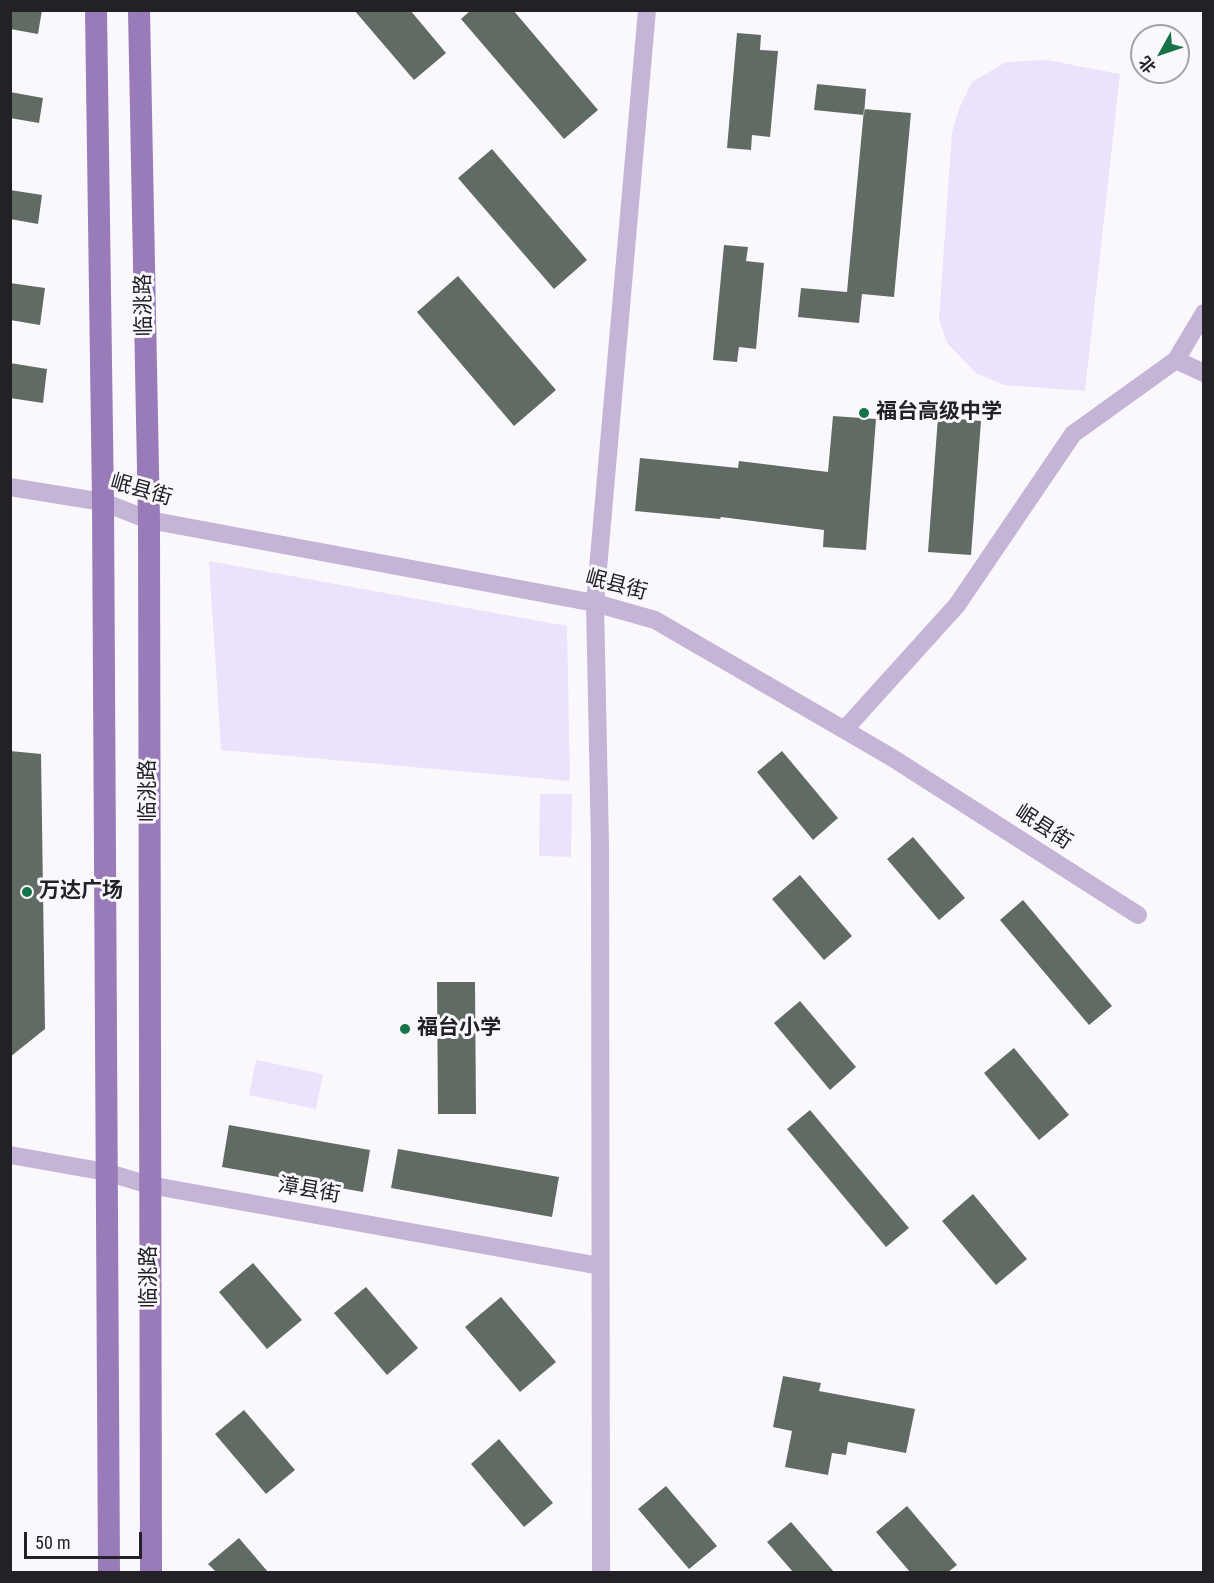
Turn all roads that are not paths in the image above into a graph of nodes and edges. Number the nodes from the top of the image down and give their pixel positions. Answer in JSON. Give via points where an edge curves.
{"nodes":[{"id":1,"x":96,"y":10,"type":"edge"},
{"id":2,"x":139,"y":10,"type":"edge"},
{"id":3,"x":648,"y":10,"type":"edge"},
{"id":4,"x":1203,"y":313,"type":"edge"},
{"id":5,"x":1176,"y":360,"type":"junction"},
{"id":6,"x":1203,"y":373,"type":"edge"},
{"id":7,"x":10,"y":486,"type":"edge"},
{"id":8,"x":103,"y":502,"type":"junction"},
{"id":9,"x":149,"y":520,"type":"junction"},
{"id":10,"x":595,"y":603,"type":"junction"},
{"id":11,"x":844,"y":729,"type":"junction"},
{"id":12,"x":1138,"y":915,"type":"dead end"},
{"id":13,"x":10,"y":1155,"type":"edge"},
{"id":14,"x":106,"y":1172,"type":"junction"},
{"id":15,"x":149,"y":1185,"type":"junction"},
{"id":16,"x":600,"y":1266,"type":"junction"},
{"id":17,"x":109,"y":1572,"type":"edge"},
{"id":18,"x":151,"y":1572,"type":"edge"},
{"id":19,"x":601,"y":1572,"type":"edge"}],
"edges":[{"from":1,"to":8,"type":"main road","name":"临洮路"},
{"from":2,"to":9,"type":"main road","name":"临洮路"},
{"from":3,"to":10,"type":"street"},
{"from":4,"to":5,"type":"street"},
{"from":5,"to":6,"type":"street"},
{"from":5,"to":11,"type":"street","via":[[1073,434],[957,605]]},
{"from":7,"to":8,"type":"street","name":"岷县街"},
{"from":8,"to":9,"type":"street","name":"岷县街"},
{"from":8,"to":14,"type":"main road","name":"临洮路"},
{"from":9,"to":10,"type":"street","name":"岷县街"},
{"from":9,"to":15,"type":"main road","name":"临洮路"},
{"from":10,"to":11,"type":"street","name":"岷县街","via":[[655,620]]},
{"from":10,"to":16,"type":"street","via":[[600,845]]},
{"from":11,"to":12,"type":"street","name":"岷县街"},
{"from":13,"to":14,"type":"street","name":"漳县街"},
{"from":14,"to":15,"type":"street","name":"漳县街"},
{"from":14,"to":17,"type":"main road","name":"临洮路"},
{"from":15,"to":16,"type":"street","name":"漳县街"},
{"from":15,"to":18,"type":"main road","name":"临洮路"},
{"from":16,"to":19,"type":"street"}]}
